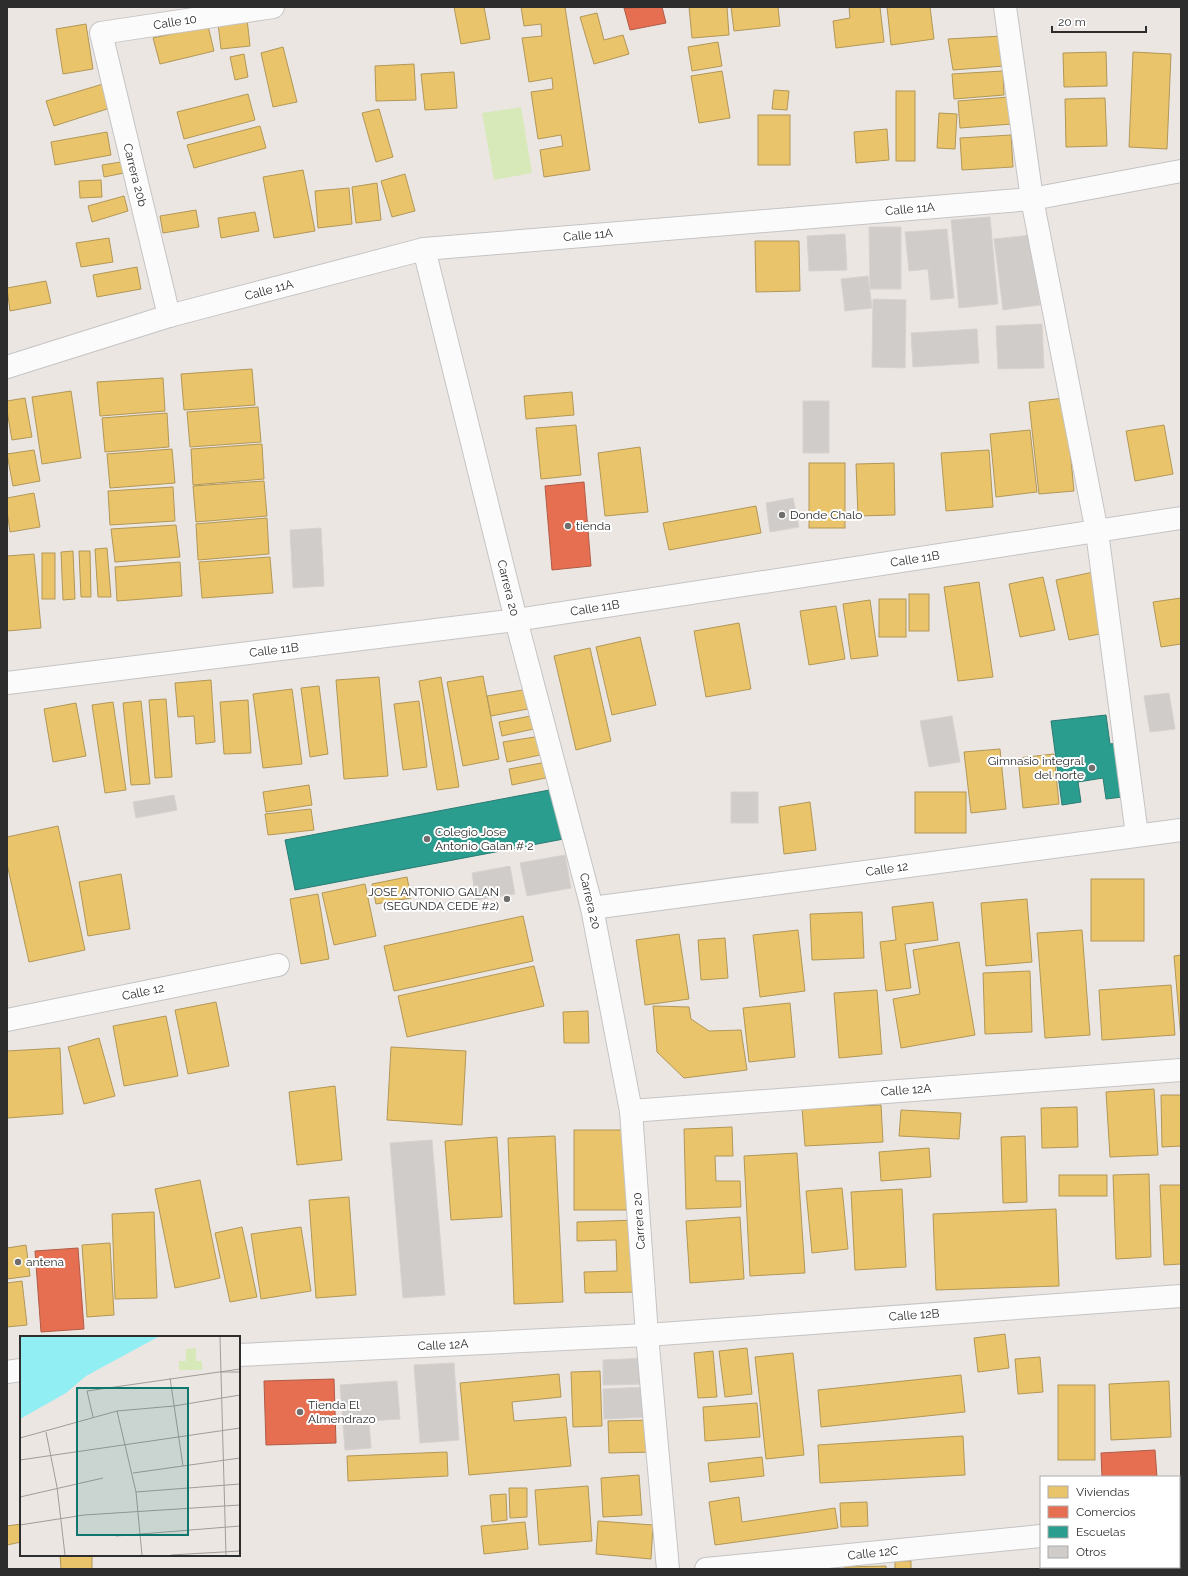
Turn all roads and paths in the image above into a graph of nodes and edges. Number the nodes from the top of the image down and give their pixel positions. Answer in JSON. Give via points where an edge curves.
{"nodes":[{"id":1,"x":273,"y":7,"type":"edge"},
{"id":2,"x":1005,"y":7,"type":"edge"},
{"id":3,"x":101,"y":33,"type":"joint"},
{"id":4,"x":1181,"y":171,"type":"edge"},
{"id":5,"x":1032,"y":199,"type":"junction"},
{"id":6,"x":424,"y":249,"type":"junction"},
{"id":7,"x":169,"y":316,"type":"junction"},
{"id":8,"x":7,"y":367,"type":"edge"},
{"id":9,"x":1181,"y":518,"type":"edge"},
{"id":10,"x":1097,"y":532,"type":"junction"},
{"id":11,"x":516,"y":620,"type":"junction"},
{"id":12,"x":7,"y":683,"type":"edge"},
{"id":13,"x":1181,"y":830,"type":"edge"},
{"id":14,"x":1138,"y":835,"type":"junction"},
{"id":15,"x":592,"y":908,"type":"junction"},
{"id":16,"x":278,"y":965,"type":"dead end"},
{"id":17,"x":7,"y":1020,"type":"edge"},
{"id":18,"x":1181,"y":1070,"type":"edge"},
{"id":19,"x":631,"y":1111,"type":"junction"},
{"id":20,"x":1181,"y":1296,"type":"edge"},
{"id":21,"x":647,"y":1335,"type":"junction"},
{"id":22,"x":240,"y":1355,"type":"edge"},
{"id":23,"x":20,"y":1370,"type":"edge"},
{"id":24,"x":7,"y":1372,"type":"edge"},
{"id":25,"x":1040,"y":1536,"type":"edge"},
{"id":26,"x":668,"y":1569,"type":"edge"},
{"id":27,"x":706,"y":1569,"type":"edge"}],
"edges":[{"from":1,"to":3,"type":"street","name":"Calle 10"},
{"from":2,"to":5,"type":"street"},
{"from":3,"to":7,"type":"street","name":"Carrera 20b"},
{"from":4,"to":5,"type":"street","name":"Calle 11A"},
{"from":5,"to":6,"type":"street","name":"Calle 11A"},
{"from":5,"to":10,"type":"street"},
{"from":6,"to":7,"type":"street","name":"Calle 11A"},
{"from":6,"to":11,"type":"street","name":"Carrera 20"},
{"from":7,"to":8,"type":"street","name":"Calle 11A"},
{"from":9,"to":10,"type":"street","name":"Calle 11B"},
{"from":10,"to":11,"type":"street","name":"Calle 11B"},
{"from":10,"to":14,"type":"street"},
{"from":11,"to":12,"type":"street","name":"Calle 11B"},
{"from":11,"to":15,"type":"street","name":"Carrera 20"},
{"from":13,"to":14,"type":"street","name":"Calle 12"},
{"from":14,"to":15,"type":"street","name":"Calle 12"},
{"from":15,"to":19,"type":"street","name":"Carrera 20"},
{"from":16,"to":17,"type":"street","name":"Calle 12"},
{"from":18,"to":19,"type":"street","name":"Calle 12A"},
{"from":19,"to":21,"type":"street","name":"Carrera 20"},
{"from":20,"to":21,"type":"street","name":"Calle 12B"},
{"from":21,"to":22,"type":"street","name":"Calle 12A"},
{"from":21,"to":26,"type":"street","name":"Carrera 20"},
{"from":23,"to":24,"type":"street"},
{"from":25,"to":27,"type":"street","name":"Calle 12C"}]}
